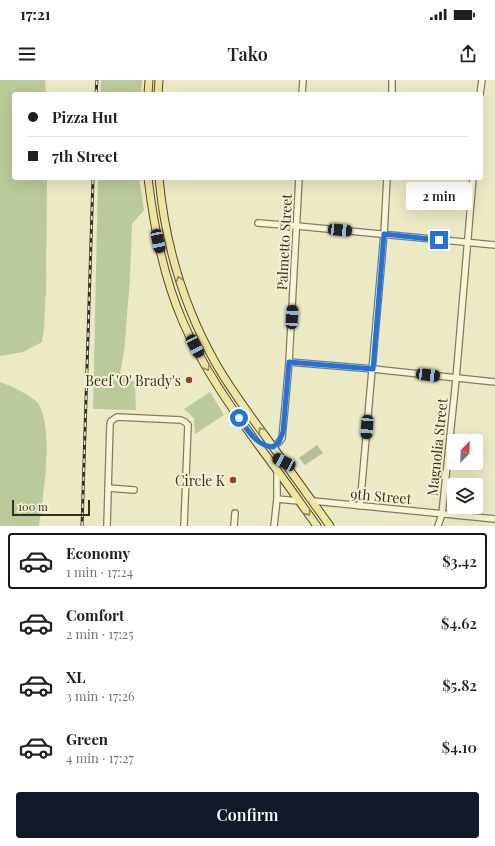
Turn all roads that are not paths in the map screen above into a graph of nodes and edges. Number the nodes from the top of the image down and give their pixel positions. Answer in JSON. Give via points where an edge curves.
{"nodes":[{"id":1,"x":149,"y":80,"type":"edge"},
{"id":2,"x":159,"y":80,"type":"edge"},
{"id":3,"x":303,"y":80,"type":"edge"},
{"id":4,"x":392,"y":80,"type":"edge"},
{"id":5,"x":482,"y":80,"type":"edge"},
{"id":6,"x":148,"y":92,"type":"edge"},
{"id":7,"x":158,"y":92,"type":"edge"},
{"id":8,"x":302,"y":92,"type":"edge"},
{"id":9,"x":392,"y":92,"type":"edge"},
{"id":10,"x":480,"y":92,"type":"edge"},
{"id":11,"x":148,"y":180,"type":"edge"},
{"id":12,"x":159,"y":180,"type":"edge"},
{"id":13,"x":299,"y":180,"type":"edge"},
{"id":14,"x":387,"y":180,"type":"edge"},
{"id":15,"x":473,"y":180,"type":"edge"},
{"id":16,"x":153,"y":215,"type":"junction"},
{"id":17,"x":163,"y":215,"type":"junction"},
{"id":18,"x":258,"y":223,"type":"dead end"},
{"id":19,"x":297,"y":226,"type":"junction"},
{"id":20,"x":384,"y":234,"type":"junction"},
{"id":21,"x":467,"y":243,"type":"junction"},
{"id":22,"x":495,"y":245,"type":"edge"},
{"id":23,"x":192,"y":316,"type":"junction"},
{"id":24,"x":183,"y":321,"type":"junction"},
{"id":25,"x":208,"y":349,"type":"junction"},
{"id":26,"x":198,"y":354,"type":"junction"},
{"id":27,"x":289,"y":362,"type":"junction"},
{"id":28,"x":373,"y":369,"type":"junction"},
{"id":29,"x":456,"y":379,"type":"junction"},
{"id":30,"x":495,"y":382,"type":"edge"},
{"id":31,"x":252,"y":436,"type":"junction"},
{"id":32,"x":273,"y":447,"type":"junction"},
{"id":33,"x":265,"y":454,"type":"junction"},
{"id":34,"x":284,"y":462,"type":"junction"},
{"id":35,"x":277,"y":471,"type":"junction"},
{"id":36,"x":108,"y":488,"type":"junction"},
{"id":37,"x":134,"y":490,"type":"dead end"},
{"id":38,"x":277,"y":499,"type":"junction"},
{"id":39,"x":299,"y":501,"type":"junction"},
{"id":40,"x":313,"y":501,"type":"junction"},
{"id":41,"x":360,"y":506,"type":"junction"},
{"id":42,"x":235,"y":513,"type":"dead end"},
{"id":43,"x":442,"y":514,"type":"junction"},
{"id":44,"x":495,"y":519,"type":"edge"},
{"id":45,"x":107,"y":526,"type":"edge"},
{"id":46,"x":184,"y":526,"type":"edge"},
{"id":47,"x":234,"y":526,"type":"edge"},
{"id":48,"x":274,"y":526,"type":"edge"},
{"id":49,"x":317,"y":526,"type":"edge"},
{"id":50,"x":330,"y":526,"type":"edge"},
{"id":51,"x":438,"y":526,"type":"edge"}],
"edges":[{"from":1,"to":6,"type":"main road"},
{"from":2,"to":7,"type":"main road"},
{"from":3,"to":8,"type":"street"},
{"from":4,"to":9,"type":"street"},
{"from":5,"to":10,"type":"street"},
{"from":11,"to":16,"type":"main road"},
{"from":12,"to":17,"type":"main road"},
{"from":13,"to":19,"type":"street","name":"Palmetto Street"},
{"from":14,"to":20,"type":"street"},
{"from":15,"to":21,"type":"street","name":"Magnolia Street"},
{"from":16,"to":17,"type":"street"},
{"from":16,"to":24,"type":"main road","via":[[165,270]]},
{"from":23,"to":17,"type":"main road","one_way":true,"via":[[176,268]]},
{"from":18,"to":19,"type":"street"},
{"from":19,"to":20,"type":"street"},
{"from":19,"to":27,"type":"street","name":"Palmetto Street"},
{"from":20,"to":21,"type":"street"},
{"from":20,"to":28,"type":"street"},
{"from":21,"to":22,"type":"street"},
{"from":21,"to":29,"type":"street","name":"Magnolia Street"},
{"from":23,"to":24,"type":"street"},
{"from":23,"to":25,"type":"main road"},
{"from":24,"to":26,"type":"main road"},
{"from":25,"to":26,"type":"street"},
{"from":32,"to":25,"type":"main road","one_way":true,"via":[[234,392]]},
{"from":26,"to":31,"type":"main road","one_way":true},
{"from":27,"to":28,"type":"street"},
{"from":27,"to":32,"type":"street","name":"Palmetto Street","via":[[283,432],[279,442]]},
{"from":28,"to":29,"type":"street"},
{"from":28,"to":41,"type":"street"},
{"from":29,"to":30,"type":"street"},
{"from":29,"to":43,"type":"street","name":"Magnolia Street"},
{"from":31,"to":32,"type":"main road"},
{"from":31,"to":33,"type":"main road"},
{"from":32,"to":34,"type":"main road"},
{"from":33,"to":34,"type":"main road"},
{"from":33,"to":35,"type":"main road"},
{"from":34,"to":40,"type":"main road"},
{"from":35,"to":38,"type":"street"},
{"from":35,"to":39,"type":"main road"},
{"from":36,"to":37,"type":"street"},
{"from":36,"to":45,"type":"street"},
{"from":36,"to":46,"type":"street","via":[[111,421],[117,417],[185,422],[188,425]]},
{"from":38,"to":39,"type":"street"},
{"from":38,"to":48,"type":"street"},
{"from":39,"to":49,"type":"main road","one_way":true},
{"from":40,"to":41,"type":"street","name":"9th Street"},
{"from":40,"to":50,"type":"main road"},
{"from":41,"to":43,"type":"street","name":"9th Street"},
{"from":42,"to":47,"type":"street"},
{"from":43,"to":44,"type":"street","name":"9th Street"},
{"from":43,"to":51,"type":"street","name":"Magnolia Street"}]}
